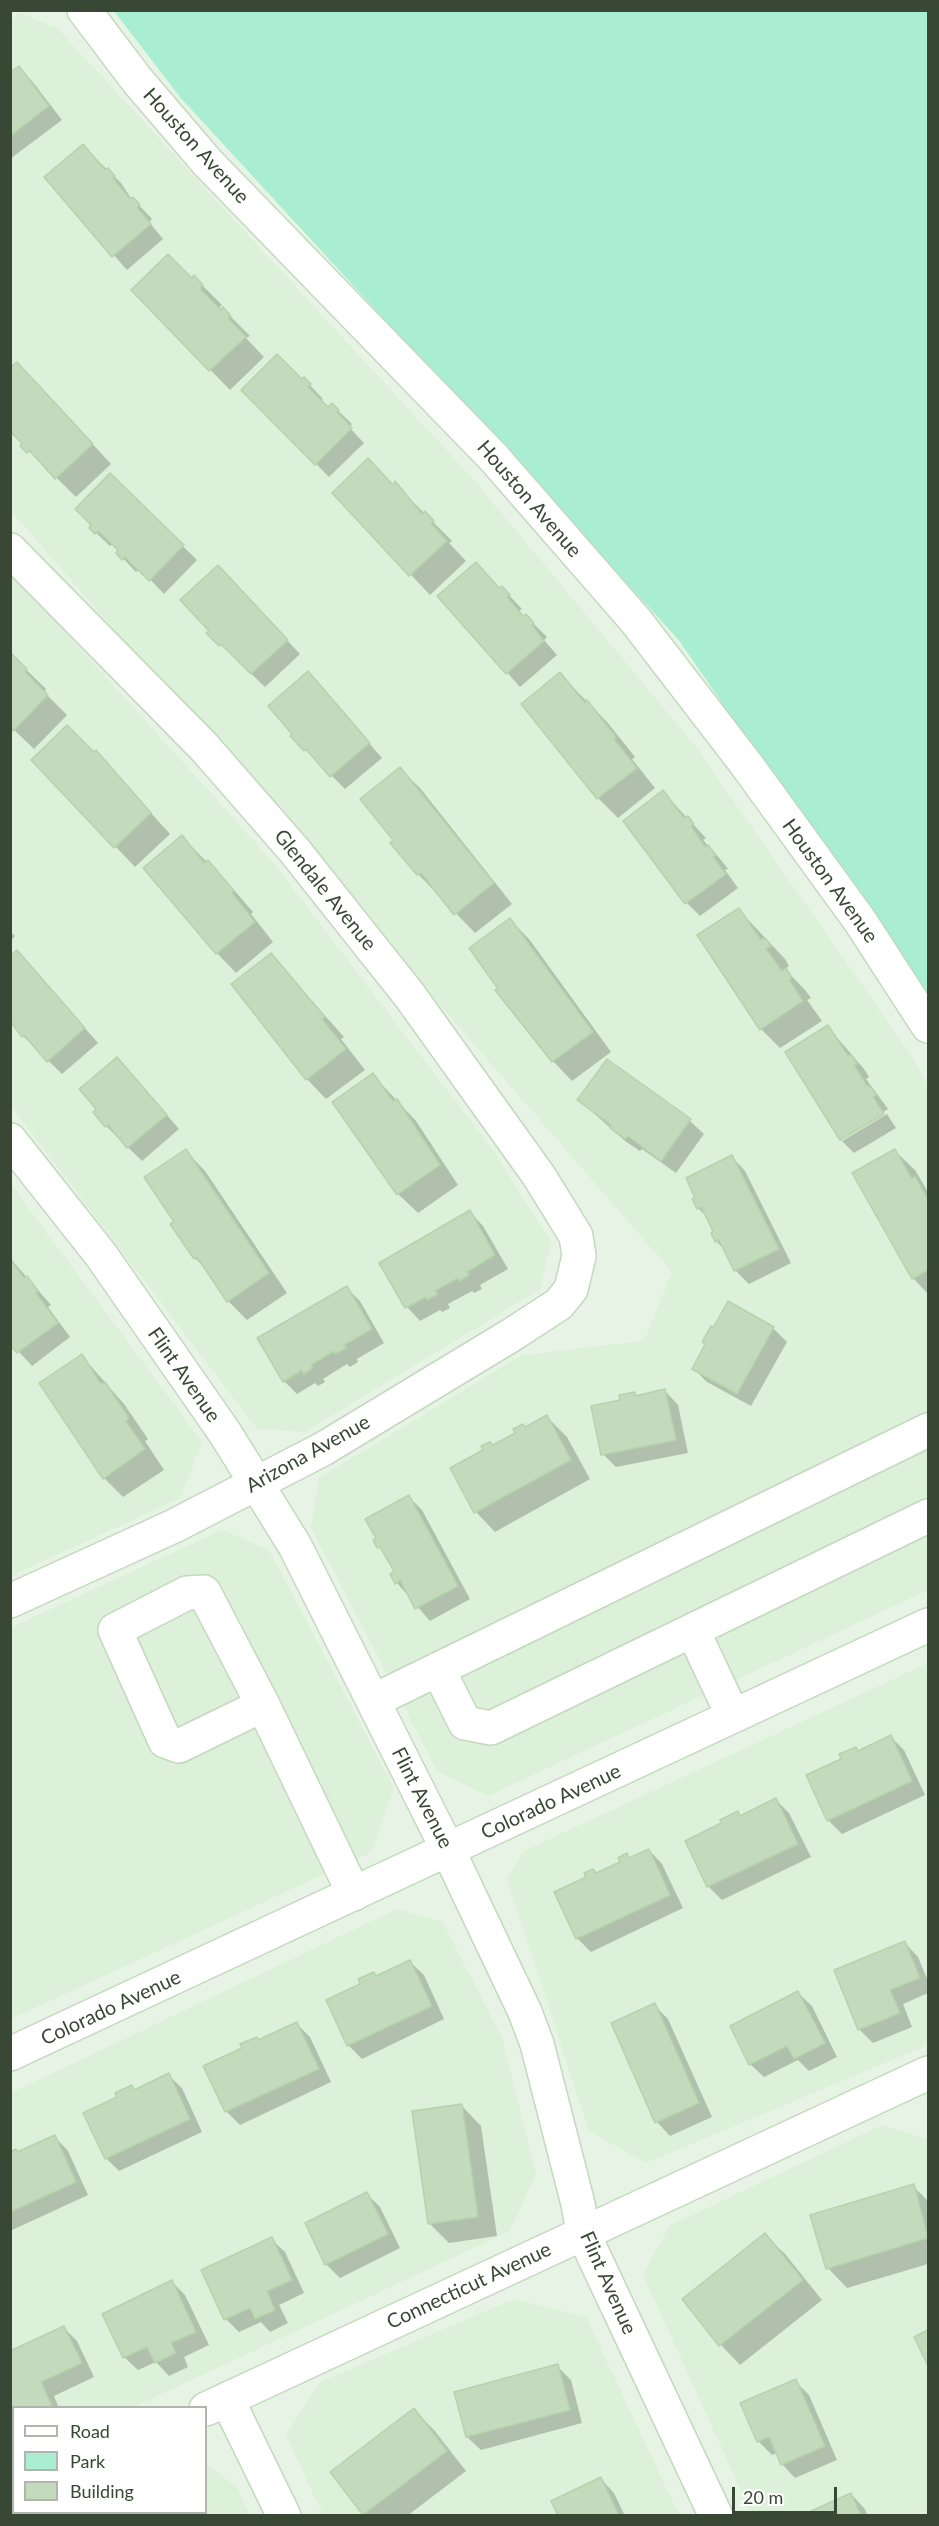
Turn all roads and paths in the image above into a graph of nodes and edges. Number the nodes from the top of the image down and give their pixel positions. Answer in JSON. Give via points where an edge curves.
{"nodes":[{"id":1,"x":84,"y":10,"type":"edge"},
{"id":2,"x":10,"y":550,"type":"edge"},
{"id":3,"x":928,"y":1026,"type":"edge"},
{"id":4,"x":10,"y":1140,"type":"edge"},
{"id":5,"x":577,"y":1270,"type":"joint"},
{"id":6,"x":928,"y":1430,"type":"edge"},
{"id":7,"x":256,"y":1483,"type":"junction"},
{"id":8,"x":928,"y":1516,"type":"edge"},
{"id":9,"x":10,"y":1601,"type":"edge"},
{"id":10,"x":928,"y":1625,"type":"edge"},
{"id":11,"x":693,"y":1631,"type":"junction"},
{"id":12,"x":438,"y":1669,"type":"junction"},
{"id":13,"x":373,"y":1701,"type":"junction"},
{"id":14,"x":263,"y":1705,"type":"junction"},
{"id":15,"x":734,"y":1716,"type":"junction"},
{"id":16,"x":448,"y":1850,"type":"junction"},
{"id":17,"x":354,"y":1894,"type":"junction"},
{"id":18,"x":10,"y":2054,"type":"edge"},
{"id":19,"x":928,"y":2073,"type":"edge"},
{"id":20,"x":583,"y":2233,"type":"junction"},
{"id":21,"x":216,"y":2404,"type":"edge"},
{"id":22,"x":284,"y":2516,"type":"edge"},
{"id":23,"x":716,"y":2516,"type":"edge"}],
"edges":[{"from":1,"to":3,"type":"street","name":"Houston Avenue","via":[[207,162],[494,458],[636,621],[854,912]]},
{"from":2,"to":5,"type":"street","name":"Glendale Avenue","via":[[204,747],[294,850],[410,996],[539,1176],[576,1236]]},
{"from":4,"to":7,"type":"street","name":"Flint Avenue","via":[[101,1256]]},
{"from":5,"to":7,"type":"street","name":"Arizona Avenue","via":[[571,1289],[559,1304],[323,1449]]},
{"from":6,"to":12,"type":"street"},
{"from":7,"to":9,"type":"street","name":"Arizona Avenue","via":[[174,1526]]},
{"from":7,"to":13,"type":"street","name":"Flint Avenue","via":[[295,1546]]},
{"from":8,"to":11,"type":"street"},
{"from":10,"to":15,"type":"street","name":"Colorado Avenue"},
{"from":11,"to":12,"type":"street","via":[[491,1728],[465,1724]]},
{"from":11,"to":15,"type":"street"},
{"from":12,"to":13,"type":"street"},
{"from":13,"to":16,"type":"street","name":"Flint Avenue"},
{"from":14,"to":14,"type":"street","via":[[204,1592],[188,1593],[115,1630],[165,1741],[179,1746]]},
{"from":14,"to":17,"type":"street"},
{"from":15,"to":16,"type":"street","name":"Colorado Avenue"},
{"from":16,"to":17,"type":"street","name":"Colorado Avenue"},
{"from":16,"to":20,"type":"street","name":"Flint Avenue","via":[[537,2044]]},
{"from":17,"to":18,"type":"street","name":"Colorado Avenue"},
{"from":19,"to":20,"type":"street","name":"Connecticut Avenue"},
{"from":20,"to":21,"type":"street","name":"Connecticut Avenue"},
{"from":20,"to":23,"type":"street","name":"Flint Avenue"},
{"from":21,"to":22,"type":"street"}]}
